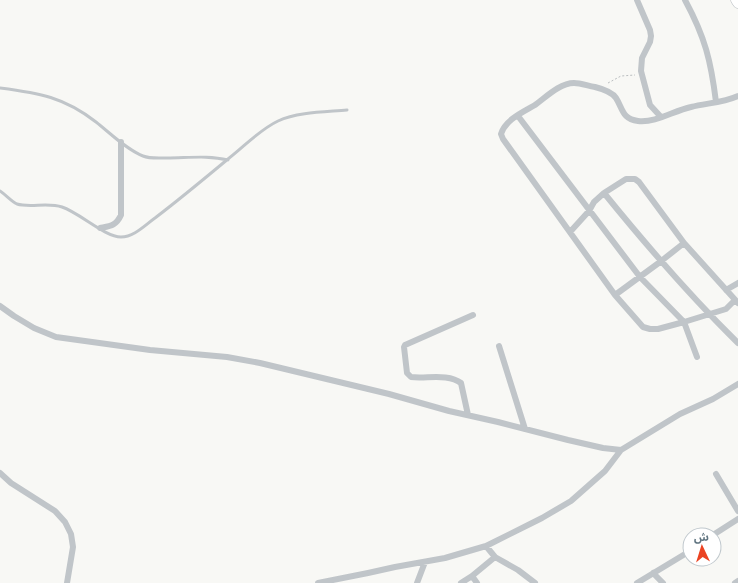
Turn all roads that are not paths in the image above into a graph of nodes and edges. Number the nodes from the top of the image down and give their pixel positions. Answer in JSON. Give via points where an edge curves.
{"nodes":[{"id":1,"x":637,"y":0,"type":"edge"},
{"id":2,"x":685,"y":0,"type":"edge"},
{"id":3,"x":736,"y":0,"type":"edge"},
{"id":4,"x":738,"y":3,"type":"edge"},
{"id":5,"x":0,"y":88,"type":"edge"},
{"id":6,"x":738,"y":96,"type":"edge"},
{"id":7,"x":716,"y":102,"type":"junction"},
{"id":8,"x":347,"y":110,"type":"dead end"},
{"id":9,"x":518,"y":116,"type":"junction"},
{"id":10,"x":661,"y":117,"type":"junction"},
{"id":11,"x":121,"y":142,"type":"junction"},
{"id":12,"x":228,"y":160,"type":"junction"},
{"id":13,"x":0,"y":191,"type":"edge"},
{"id":14,"x":604,"y":193,"type":"junction"},
{"id":15,"x":589,"y":211,"type":"junction"},
{"id":16,"x":100,"y":228,"type":"junction"},
{"id":17,"x":570,"y":232,"type":"junction"},
{"id":18,"x":684,"y":243,"type":"junction"},
{"id":19,"x":660,"y":262,"type":"junction"},
{"id":20,"x":640,"y":277,"type":"junction"},
{"id":21,"x":738,"y":283,"type":"edge"},
{"id":22,"x":726,"y":290,"type":"junction"},
{"id":23,"x":615,"y":295,"type":"junction"},
{"id":24,"x":736,"y":301,"type":"edge"},
{"id":25,"x":0,"y":306,"type":"edge"},
{"id":26,"x":708,"y":314,"type":"junction"},
{"id":27,"x":473,"y":316,"type":"dead end"},
{"id":28,"x":684,"y":322,"type":"junction"},
{"id":29,"x":738,"y":343,"type":"edge"},
{"id":30,"x":499,"y":346,"type":"dead end"},
{"id":31,"x":697,"y":357,"type":"dead end"},
{"id":32,"x":738,"y":384,"type":"edge"},
{"id":33,"x":468,"y":415,"type":"junction"},
{"id":34,"x":524,"y":429,"type":"junction"},
{"id":35,"x":621,"y":450,"type":"junction"},
{"id":36,"x":0,"y":473,"type":"edge"},
{"id":37,"x":716,"y":474,"type":"dead end"},
{"id":38,"x":738,"y":511,"type":"edge"},
{"id":39,"x":738,"y":519,"type":"edge"},
{"id":40,"x":722,"y":529,"type":"edge"},
{"id":41,"x":486,"y":546,"type":"junction"},
{"id":42,"x":682,"y":556,"type":"edge"},
{"id":43,"x":495,"y":557,"type":"junction"},
{"id":44,"x":425,"y":562,"type":"junction"},
{"id":45,"x":653,"y":573,"type":"junction"},
{"id":46,"x":472,"y":576,"type":"junction"},
{"id":47,"x":738,"y":581,"type":"edge"},
{"id":48,"x":67,"y":583,"type":"edge"},
{"id":49,"x":318,"y":583,"type":"edge"},
{"id":50,"x":417,"y":583,"type":"edge"},
{"id":51,"x":461,"y":583,"type":"edge"},
{"id":52,"x":477,"y":583,"type":"edge"},
{"id":53,"x":535,"y":583,"type":"edge"},
{"id":54,"x":637,"y":583,"type":"edge"},
{"id":55,"x":663,"y":583,"type":"edge"},
{"id":56,"x":735,"y":583,"type":"edge"}],
"edges":[{"from":1,"to":10,"type":"street","via":[[651,36],[642,58],[642,75],[650,105]]},
{"from":2,"to":7,"type":"street","via":[[707,50]]},
{"from":3,"to":4,"type":"main road"},
{"from":5,"to":11,"type":"lane","via":[[35,93],[60,101],[83,112]]},
{"from":6,"to":7,"type":"street"},
{"from":7,"to":10,"type":"street","via":[[689,107]]},
{"from":8,"to":12,"type":"lane","via":[[285,118],[264,129]]},
{"from":9,"to":10,"type":"street","via":[[557,89],[568,84],[581,84],[601,88],[616,97],[623,113],[632,119],[645,121]]},
{"from":9,"to":15,"type":"street"},
{"from":9,"to":17,"type":"street","via":[[504,128],[502,137]]},
{"from":11,"to":12,"type":"lane","via":[[148,158],[212,157]]},
{"from":11,"to":16,"type":"street","via":[[121,215],[118,222]]},
{"from":12,"to":16,"type":"lane","via":[[131,234],[115,236]]},
{"from":13,"to":16,"type":"lane","via":[[16,204],[63,207]]},
{"from":14,"to":15,"type":"street"},
{"from":14,"to":18,"type":"street","via":[[626,179],[635,178]]},
{"from":14,"to":19,"type":"street"},
{"from":15,"to":17,"type":"street"},
{"from":15,"to":20,"type":"street"},
{"from":17,"to":23,"type":"street"},
{"from":18,"to":19,"type":"street"},
{"from":18,"to":22,"type":"street"},
{"from":19,"to":20,"type":"street"},
{"from":19,"to":26,"type":"street"},
{"from":20,"to":23,"type":"street"},
{"from":20,"to":28,"type":"street"},
{"from":21,"to":22,"type":"street"},
{"from":22,"to":24,"type":"street"},
{"from":23,"to":28,"type":"street","via":[[643,327],[658,329]]},
{"from":24,"to":26,"type":"street","via":[[726,309]]},
{"from":25,"to":33,"type":"street","via":[[27,324],[56,337],[150,350],[227,356]]},
{"from":26,"to":28,"type":"street"},
{"from":26,"to":29,"type":"street"},
{"from":27,"to":33,"type":"street","via":[[404,347],[407,373],[410,377],[449,378],[461,383]]},
{"from":28,"to":31,"type":"street"},
{"from":30,"to":34,"type":"street"},
{"from":32,"to":35,"type":"street","via":[[680,414]]},
{"from":33,"to":34,"type":"street"},
{"from":34,"to":35,"type":"street"},
{"from":35,"to":41,"type":"street","via":[[605,471],[571,500],[542,518]]},
{"from":36,"to":48,"type":"street","via":[[55,511],[65,522],[71,534],[73,547]]},
{"from":37,"to":38,"type":"street"},
{"from":39,"to":40,"type":"street"},
{"from":41,"to":43,"type":"street"},
{"from":41,"to":44,"type":"street"},
{"from":42,"to":45,"type":"street"},
{"from":43,"to":46,"type":"street"},
{"from":43,"to":53,"type":"street"},
{"from":44,"to":49,"type":"street"},
{"from":44,"to":50,"type":"street"},
{"from":45,"to":54,"type":"street"},
{"from":45,"to":55,"type":"street"},
{"from":46,"to":51,"type":"street"},
{"from":46,"to":52,"type":"street"},
{"from":47,"to":56,"type":"street"}]}
